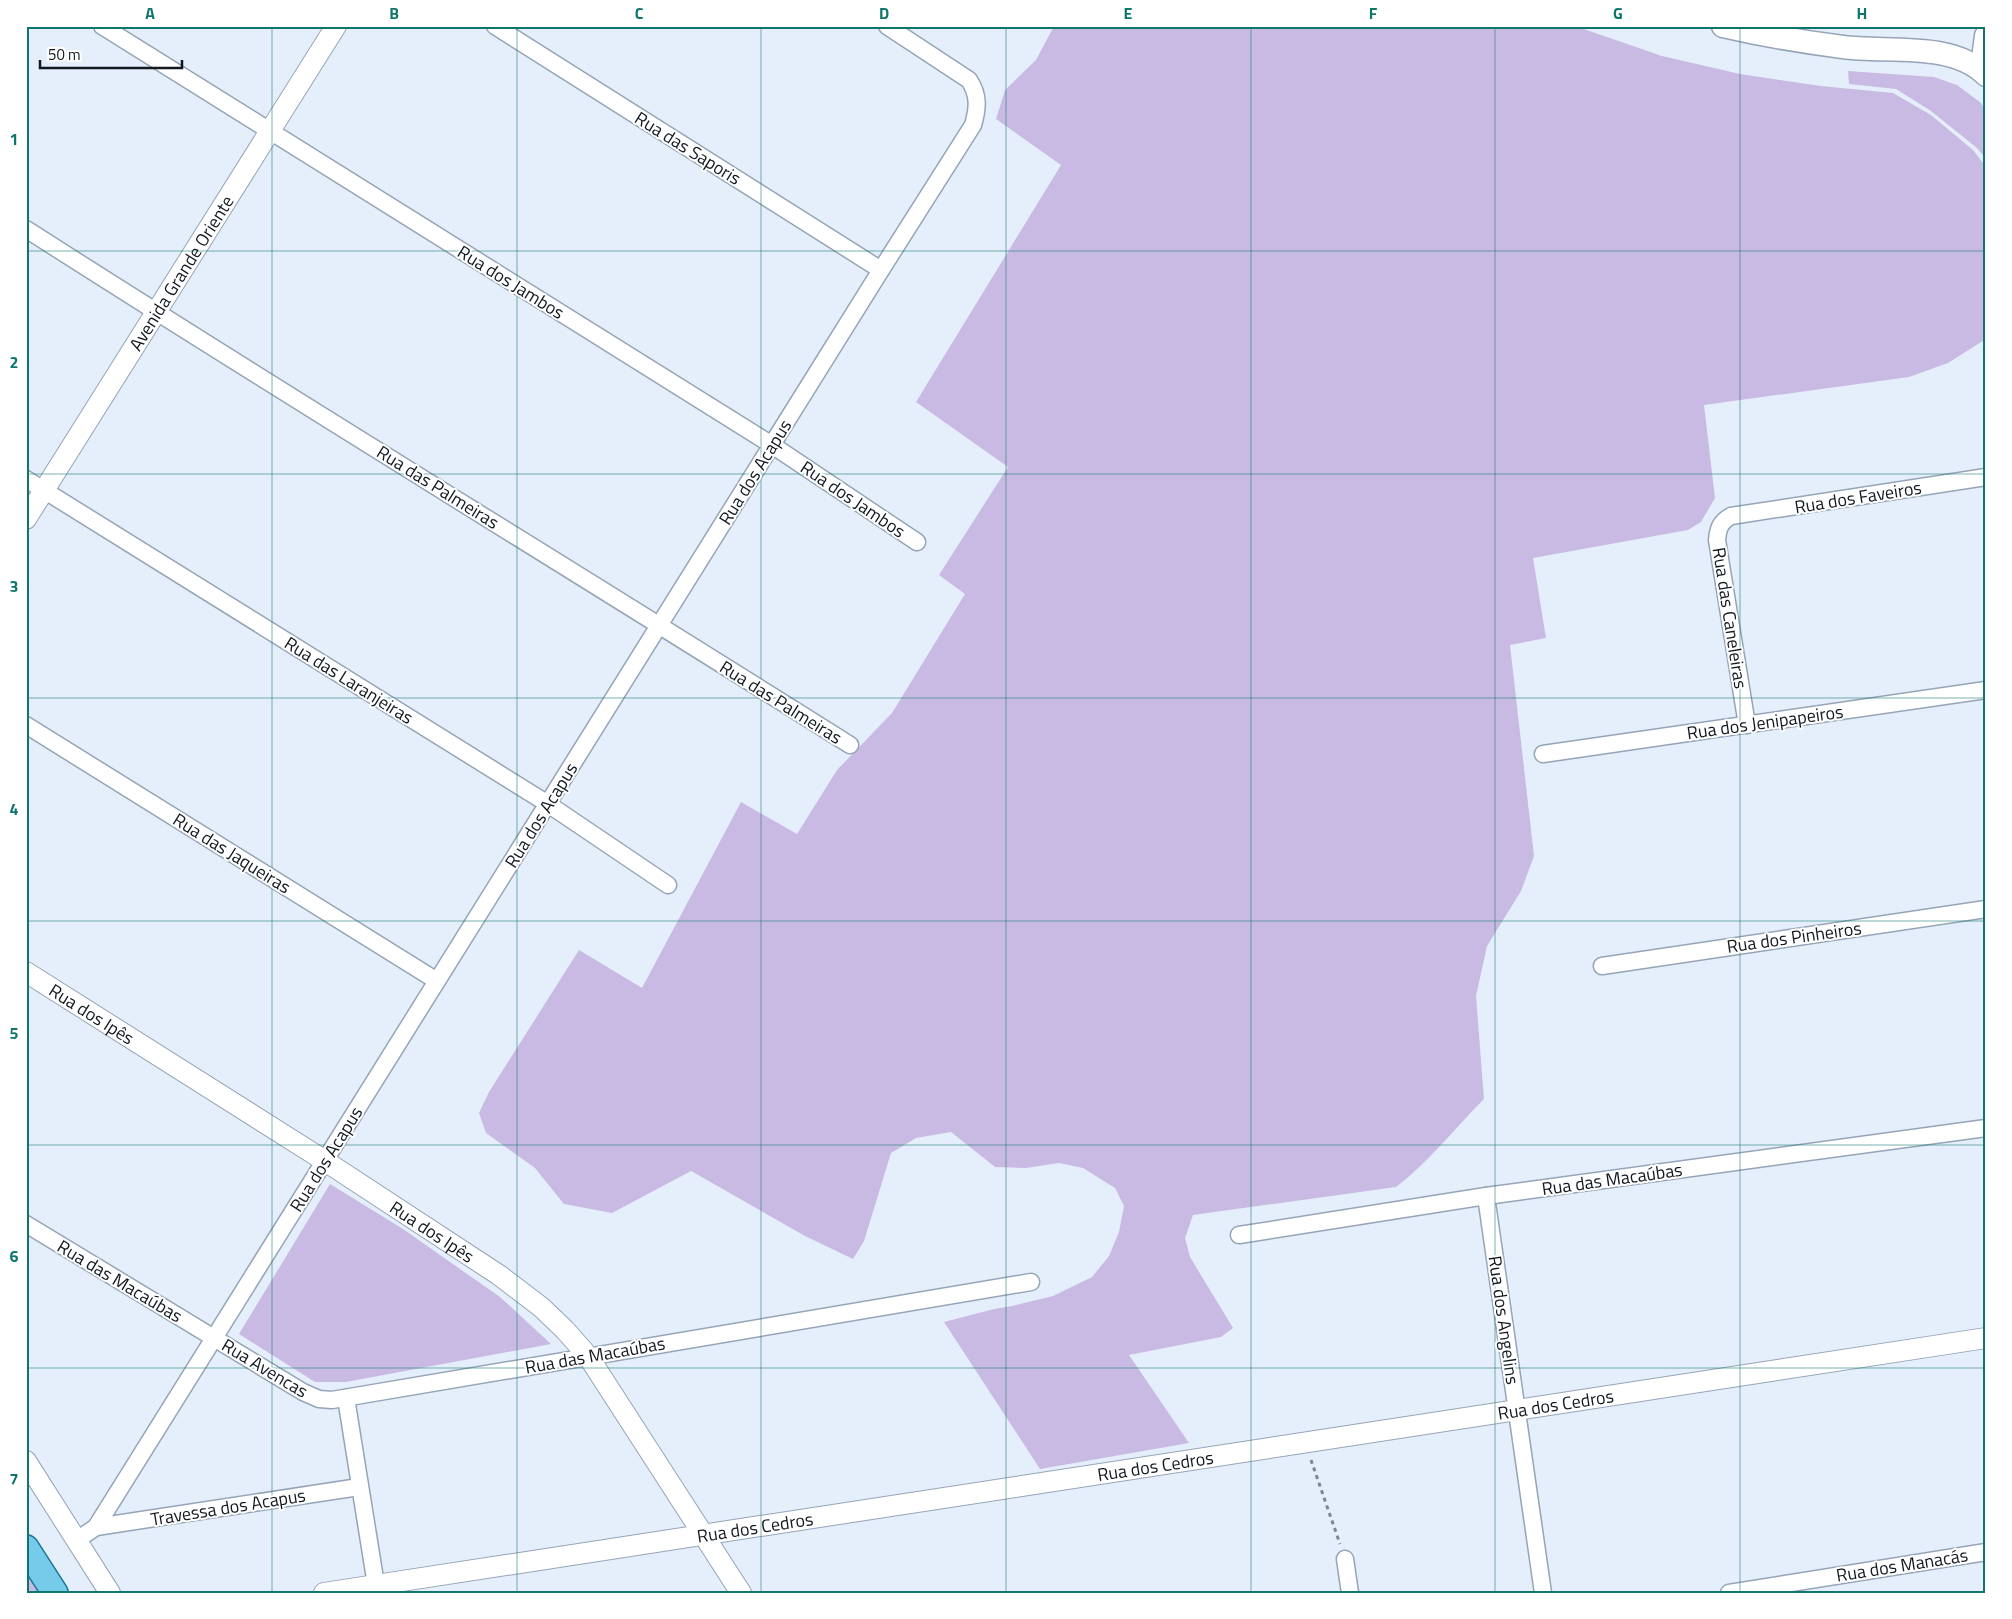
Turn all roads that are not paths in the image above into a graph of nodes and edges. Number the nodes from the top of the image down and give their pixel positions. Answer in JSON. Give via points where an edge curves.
{"nodes":[{"id":1,"x":102,"y":26,"type":"edge"},
{"id":2,"x":336,"y":26,"type":"edge"},
{"id":3,"x":496,"y":26,"type":"edge"},
{"id":4,"x":887,"y":26,"type":"edge"},
{"id":5,"x":1723,"y":26,"type":"edge"},
{"id":6,"x":1986,"y":36,"type":"edge"},
{"id":7,"x":1986,"y":65,"type":"edge"},
{"id":8,"x":1986,"y":75,"type":"edge"},
{"id":9,"x":270,"y":131,"type":"junction"},
{"id":10,"x":26,"y":229,"type":"edge"},
{"id":11,"x":881,"y":270,"type":"junction"},
{"id":12,"x":156,"y":312,"type":"junction"},
{"id":13,"x":772,"y":445,"type":"junction"},
{"id":14,"x":1986,"y":477,"type":"edge"},
{"id":15,"x":26,"y":479,"type":"edge"},
{"id":16,"x":44,"y":491,"type":"junction"},
{"id":17,"x":1731,"y":516,"type":"joint"},
{"id":18,"x":26,"y":519,"type":"edge"},
{"id":19,"x":917,"y":542,"type":"dead end"},
{"id":20,"x":659,"y":625,"type":"junction"},
{"id":21,"x":1986,"y":690,"type":"edge"},
{"id":22,"x":26,"y":725,"type":"edge"},
{"id":23,"x":1747,"y":725,"type":"junction"},
{"id":24,"x":850,"y":745,"type":"dead end"},
{"id":25,"x":1543,"y":754,"type":"dead end"},
{"id":26,"x":548,"y":804,"type":"junction"},
{"id":27,"x":668,"y":885,"type":"dead end"},
{"id":28,"x":1986,"y":909,"type":"edge"},
{"id":29,"x":1602,"y":966,"type":"dead end"},
{"id":30,"x":26,"y":972,"type":"edge"},
{"id":31,"x":437,"y":981,"type":"junction"},
{"id":32,"x":1986,"y":1128,"type":"edge"},
{"id":33,"x":325,"y":1161,"type":"junction"},
{"id":34,"x":1486,"y":1196,"type":"junction"},
{"id":35,"x":26,"y":1224,"type":"edge"},
{"id":36,"x":1239,"y":1235,"type":"dead end"},
{"id":37,"x":1030,"y":1282,"type":"dead end"},
{"id":38,"x":215,"y":1338,"type":"junction"},
{"id":39,"x":1986,"y":1338,"type":"edge"},
{"id":40,"x":588,"y":1356,"type":"junction"},
{"id":41,"x":346,"y":1398,"type":"junction"},
{"id":42,"x":1517,"y":1410,"type":"junction"},
{"id":43,"x":26,"y":1461,"type":"edge"},
{"id":44,"x":359,"y":1487,"type":"junction"},
{"id":45,"x":96,"y":1527,"type":"junction"},
{"id":46,"x":704,"y":1534,"type":"junction"},
{"id":47,"x":77,"y":1540,"type":"junction"},
{"id":48,"x":26,"y":1548,"type":"edge"},
{"id":49,"x":1986,"y":1552,"type":"edge"},
{"id":50,"x":1345,"y":1559,"type":"road end"},
{"id":51,"x":376,"y":1585,"type":"junction"},
{"id":52,"x":55,"y":1593,"type":"edge"},
{"id":53,"x":110,"y":1593,"type":"edge"},
{"id":54,"x":324,"y":1593,"type":"edge"},
{"id":55,"x":741,"y":1593,"type":"edge"},
{"id":56,"x":1350,"y":1593,"type":"edge"},
{"id":57,"x":1543,"y":1593,"type":"edge"},
{"id":58,"x":1729,"y":1593,"type":"edge"}],
"edges":[{"from":1,"to":9,"type":"street","name":"Rua dos Jambos"},
{"from":2,"to":9,"type":"street","name":"Avenida Grande Oriente"},
{"from":3,"to":11,"type":"street","name":"Rua das Saporis"},
{"from":4,"to":11,"type":"street","name":"Rua dos Acapus","via":[[969,80],[978,102],[974,125]]},
{"from":5,"to":8,"type":"main road","via":[[1844,48],[1941,54],[1977,66]]},
{"from":6,"to":7,"type":"main road"},
{"from":9,"to":12,"type":"street","name":"Avenida Grande Oriente"},
{"from":9,"to":13,"type":"street","name":"Rua dos Jambos"},
{"from":10,"to":12,"type":"street","name":"Rua das Palmeiras"},
{"from":11,"to":13,"type":"street","name":"Rua dos Acapus"},
{"from":12,"to":16,"type":"street","name":"Avenida Grande Oriente"},
{"from":12,"to":20,"type":"street","name":"Rua das Palmeiras"},
{"from":13,"to":19,"type":"street","name":"Rua dos Jambos"},
{"from":13,"to":20,"type":"street","name":"Rua dos Acapus"},
{"from":14,"to":17,"type":"street","name":"Rua dos Faveiros"},
{"from":15,"to":16,"type":"street","name":"Rua das Laranjeiras"},
{"from":16,"to":18,"type":"street","name":"Avenida Grande Oriente"},
{"from":16,"to":26,"type":"street","name":"Rua das Laranjeiras"},
{"from":17,"to":23,"type":"street","name":"Rua das Caneleiras","via":[[1720,525],[1717,540]]},
{"from":20,"to":24,"type":"street","name":"Rua das Palmeiras"},
{"from":20,"to":26,"type":"street","name":"Rua dos Acapus"},
{"from":21,"to":23,"type":"street","name":"Rua dos Jenipapeiros"},
{"from":22,"to":31,"type":"street","name":"Rua das Jaqueiras"},
{"from":23,"to":25,"type":"street","name":"Rua dos Jenipapeiros"},
{"from":26,"to":27,"type":"street","name":"Rua das Laranjeiras"},
{"from":26,"to":31,"type":"street","name":"Rua dos Acapus"},
{"from":28,"to":29,"type":"street","name":"Rua dos Pinheiros"},
{"from":30,"to":33,"type":"street","name":"Rua dos Ipês"},
{"from":31,"to":33,"type":"street","name":"Rua dos Acapus"},
{"from":32,"to":34,"type":"street","name":"Rua das Macaúbas"},
{"from":33,"to":38,"type":"street","name":"Rua dos Acapus"},
{"from":33,"to":40,"type":"street","name":"Rua dos Ipês","via":[[499,1275],[541,1307]]},
{"from":34,"to":36,"type":"street","name":"Rua das Macaúbas"},
{"from":34,"to":42,"type":"street","name":"Rua dos Angelins"},
{"from":35,"to":38,"type":"street","name":"Rua das Macaúbas"},
{"from":37,"to":40,"type":"street","name":"Rua das Macaúbas"},
{"from":38,"to":41,"type":"street","name":"Rua Avencas","via":[[303,1392],[319,1399]]},
{"from":38,"to":45,"type":"street","name":"Rua dos Acapus"},
{"from":39,"to":42,"type":"street","name":"Rua dos Cedros"},
{"from":40,"to":41,"type":"street","name":"Rua das Macaúbas"},
{"from":40,"to":46,"type":"street","name":"Rua dos Ipês"},
{"from":41,"to":44,"type":"street"},
{"from":42,"to":46,"type":"street","name":"Rua dos Cedros"},
{"from":42,"to":57,"type":"street","name":"Rua dos Angelins"},
{"from":43,"to":47,"type":"street"},
{"from":44,"to":45,"type":"street","name":"Travessa dos Acapus"},
{"from":44,"to":51,"type":"street"},
{"from":45,"to":47,"type":"street","name":"Rua dos Acapus"},
{"from":46,"to":51,"type":"street","name":"Rua dos Cedros"},
{"from":46,"to":55,"type":"street","name":"Rua dos Ipês"},
{"from":47,"to":53,"type":"street"},
{"from":48,"to":52,"type":"main road"},
{"from":49,"to":58,"type":"street","name":"Rua dos Manacás"},
{"from":50,"to":56,"type":"street"},
{"from":51,"to":54,"type":"street","name":"Rua dos Cedros"}]}
